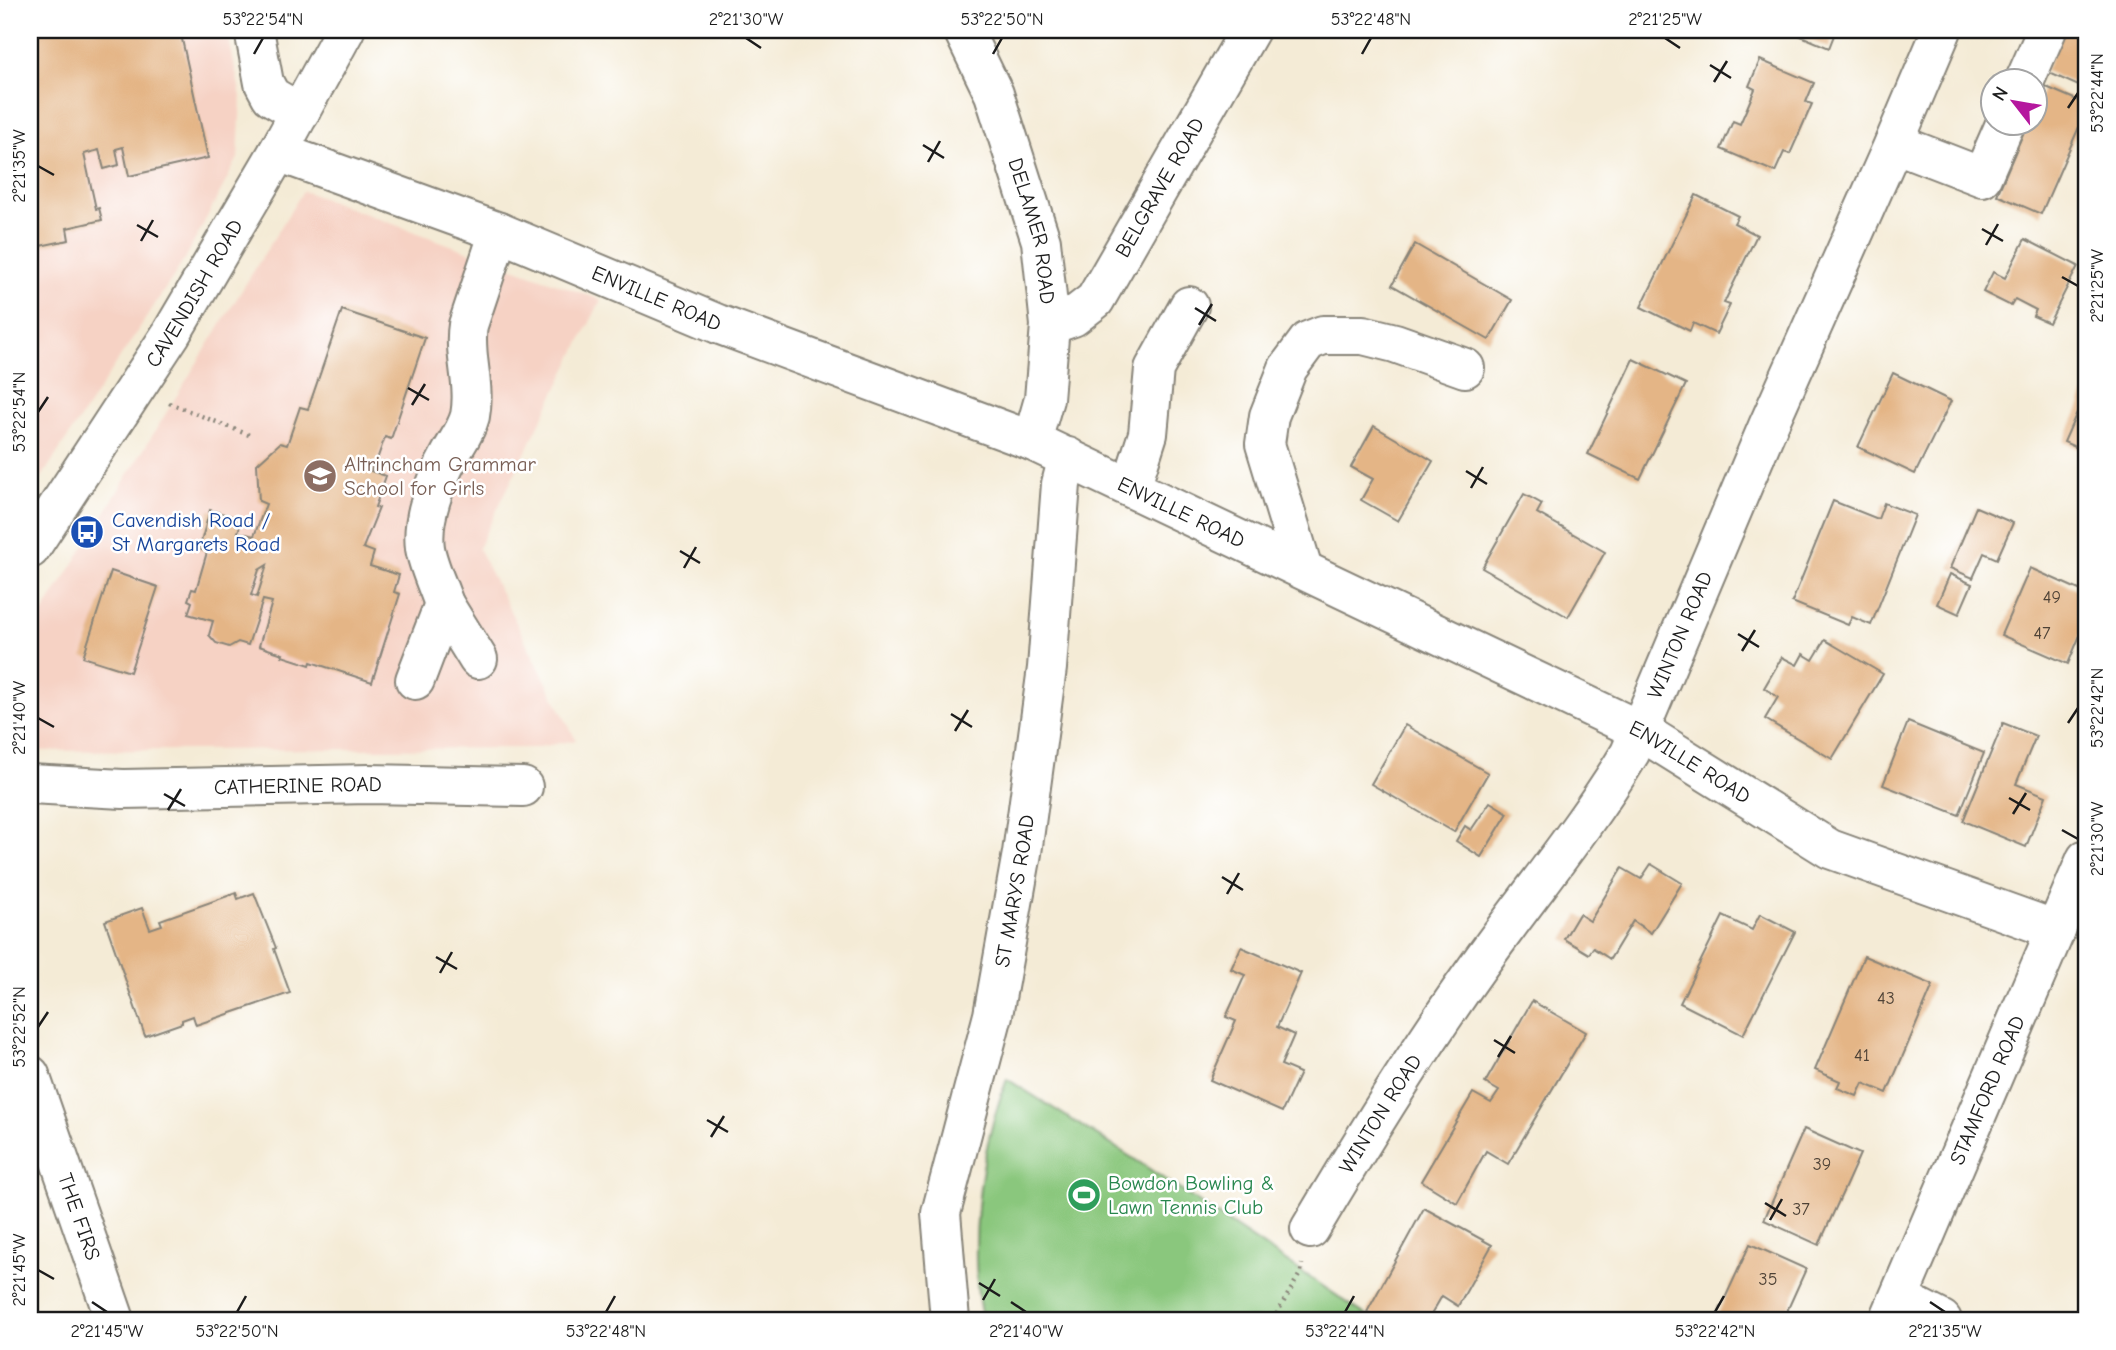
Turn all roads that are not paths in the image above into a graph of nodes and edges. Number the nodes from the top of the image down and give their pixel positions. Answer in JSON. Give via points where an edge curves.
{"nodes":[{"id":1,"x":254,"y":30,"type":"edge"},
{"id":2,"x":345,"y":30,"type":"edge"},
{"id":3,"x":963,"y":30,"type":"edge"},
{"id":4,"x":1250,"y":30,"type":"edge"},
{"id":5,"x":1942,"y":30,"type":"edge"},
{"id":6,"x":2047,"y":30,"type":"edge"},
{"id":7,"x":2031,"y":66,"type":"edge"},
{"id":8,"x":300,"y":113,"type":"junction"},
{"id":9,"x":2000,"y":136,"type":"edge"},
{"id":10,"x":1894,"y":143,"type":"junction"},
{"id":11,"x":278,"y":152,"type":"junction"},
{"id":12,"x":499,"y":232,"type":"junction"},
{"id":13,"x":1189,"y":306,"type":"dead end"},
{"id":14,"x":1050,"y":325,"type":"junction"},
{"id":15,"x":1465,"y":368,"type":"dead end"},
{"id":16,"x":1032,"y":441,"type":"junction"},
{"id":17,"x":1068,"y":457,"type":"junction"},
{"id":18,"x":1131,"y":487,"type":"junction"},
{"id":19,"x":30,"y":549,"type":"edge"},
{"id":20,"x":1303,"y":569,"type":"junction"},
{"id":21,"x":444,"y":604,"type":"junction"},
{"id":22,"x":478,"y":659,"type":"dead end"},
{"id":23,"x":415,"y":680,"type":"dead end"},
{"id":24,"x":1639,"y":730,"type":"junction"},
{"id":25,"x":30,"y":784,"type":"edge"},
{"id":26,"x":523,"y":787,"type":"dead end"},
{"id":27,"x":2086,"y":859,"type":"edge"},
{"id":28,"x":2056,"y":930,"type":"junction"},
{"id":29,"x":30,"y":1077,"type":"edge"},
{"id":30,"x":1310,"y":1229,"type":"road end"},
{"id":31,"x":1894,"y":1309,"type":"edge"},
{"id":32,"x":115,"y":1320,"type":"edge"},
{"id":33,"x":950,"y":1320,"type":"edge"},
{"id":34,"x":1942,"y":1320,"type":"edge"}],
"edges":[{"from":1,"to":8,"type":"street","via":[[264,83],[271,96]]},
{"from":2,"to":8,"type":"street","name":"CAVENDISH ROAD"},
{"from":3,"to":14,"type":"street","name":"DELAMER ROAD","via":[[993,94],[1041,241]]},
{"from":4,"to":14,"type":"street","name":"BELGRAVE ROAD","via":[[1095,300],[1073,317]]},
{"from":5,"to":10,"type":"street","name":"WINTON ROAD"},
{"from":6,"to":7,"type":"street"},
{"from":8,"to":11,"type":"street","name":"CAVENDISH ROAD"},
{"from":9,"to":10,"type":"street","via":[[1982,177]]},
{"from":10,"to":24,"type":"street","name":"WINTON ROAD"},
{"from":11,"to":12,"type":"street","name":"ENVILLE ROAD"},
{"from":11,"to":19,"type":"street","name":"CAVENDISH ROAD","via":[[171,334]]},
{"from":12,"to":16,"type":"street","name":"ENVILLE ROAD","via":[[719,324]]},
{"from":12,"to":21,"type":"street","via":[[468,325],[472,382],[467,426],[445,466],[425,527],[426,551]]},
{"from":13,"to":18,"type":"street","via":[[1154,369],[1148,435]]},
{"from":14,"to":16,"type":"street","name":"DELAMER ROAD","via":[[1044,399]]},
{"from":15,"to":20,"type":"street","via":[[1363,335],[1323,335],[1308,341],[1287,368],[1269,416],[1265,444]]},
{"from":16,"to":17,"type":"street","name":"ENVILLE ROAD"},
{"from":17,"to":18,"type":"street","name":"ENVILLE ROAD"},
{"from":17,"to":33,"type":"street","name":"ST MARYS ROAD","via":[[1061,484],[1046,668],[1022,853],[993,1015],[941,1213]]},
{"from":18,"to":20,"type":"street","name":"ENVILLE ROAD"},
{"from":20,"to":24,"type":"street","name":"ENVILLE ROAD"},
{"from":21,"to":22,"type":"street"},
{"from":21,"to":23,"type":"street"},
{"from":24,"to":28,"type":"street","name":"ENVILLE ROAD","via":[[1830,849]]},
{"from":24,"to":30,"type":"street","name":"WINTON ROAD","via":[[1604,796],[1475,971],[1380,1111]]},
{"from":25,"to":26,"type":"street","name":"CATHERINE ROAD","via":[[123,789],[369,784]]},
{"from":27,"to":28,"type":"street","name":"STAMFORD ROAD"},
{"from":28,"to":31,"type":"street","name":"STAMFORD ROAD"},
{"from":29,"to":32,"type":"street","name":"THE FIRS"},
{"from":31,"to":34,"type":"street"}]}
